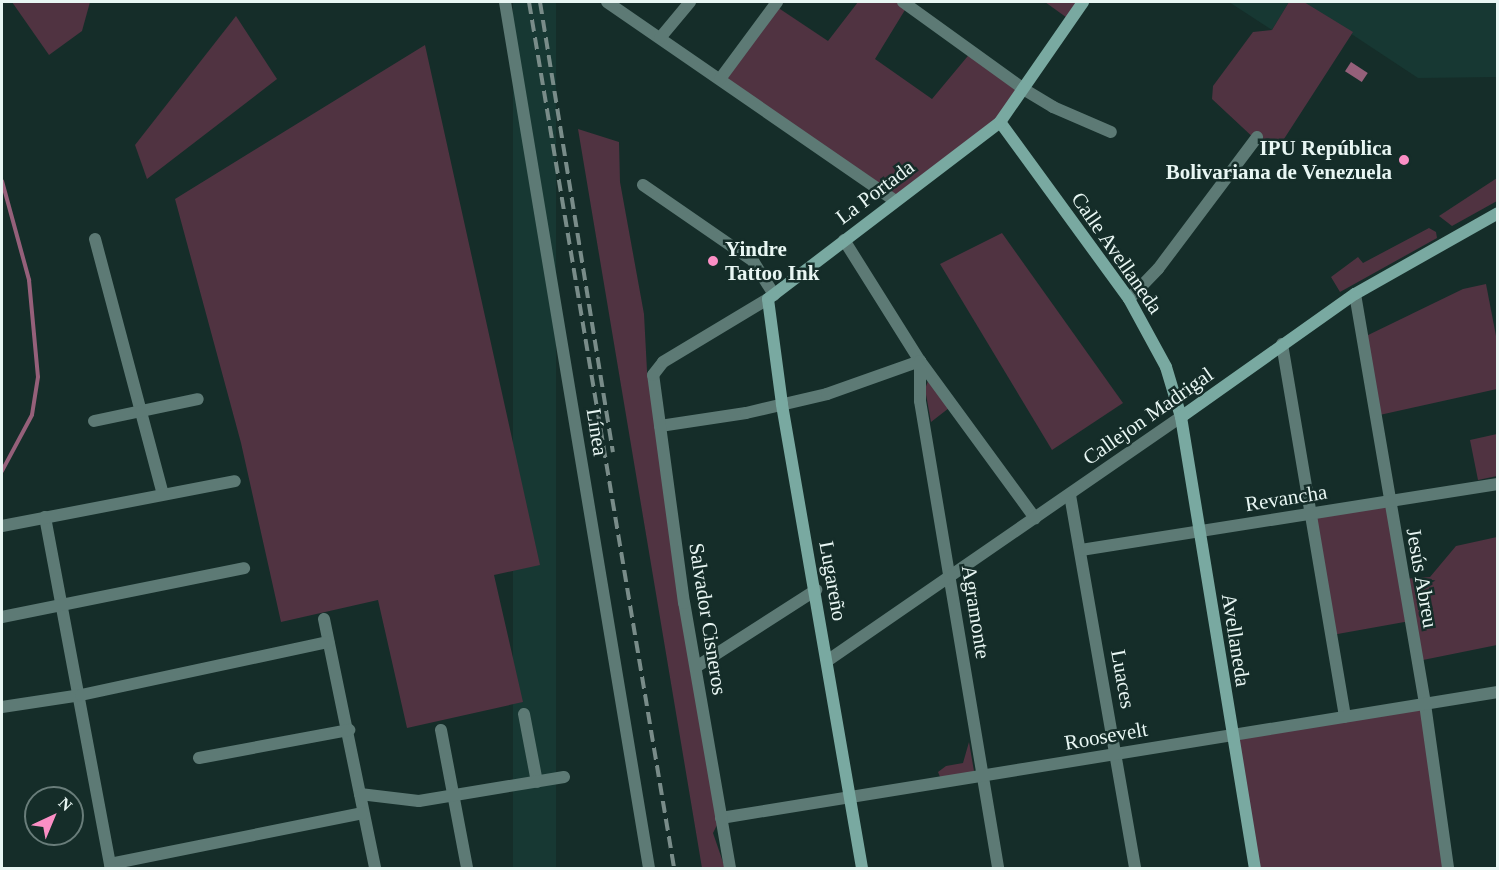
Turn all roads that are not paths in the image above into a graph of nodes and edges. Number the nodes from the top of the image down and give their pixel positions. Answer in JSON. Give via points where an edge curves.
{"nodes":[{"id":1,"x":505,"y":2,"type":"edge"},
{"id":2,"x":607,"y":2,"type":"edge"},
{"id":3,"x":690,"y":2,"type":"edge"},
{"id":4,"x":777,"y":2,"type":"edge"},
{"id":5,"x":903,"y":2,"type":"edge"},
{"id":6,"x":1083,"y":2,"type":"edge"},
{"id":7,"x":660,"y":38,"type":"junction"},
{"id":8,"x":720,"y":79,"type":"junction"},
{"id":9,"x":1025,"y":90,"type":"junction"},
{"id":10,"x":1000,"y":122,"type":"junction"},
{"id":11,"x":1111,"y":132,"type":"dead end"},
{"id":12,"x":1257,"y":137,"type":"dead end"},
{"id":13,"x":643,"y":185,"type":"dead end"},
{"id":14,"x":895,"y":201,"type":"junction"},
{"id":15,"x":1497,"y":213,"type":"edge"},
{"id":16,"x":95,"y":239,"type":"dead end"},
{"id":17,"x":844,"y":240,"type":"junction"},
{"id":18,"x":1355,"y":294,"type":"junction"},
{"id":19,"x":771,"y":297,"type":"junction"},
{"id":20,"x":1129,"y":299,"type":"junction"},
{"id":21,"x":1282,"y":344,"type":"junction"},
{"id":22,"x":920,"y":361,"type":"junction"},
{"id":23,"x":653,"y":375,"type":"joint"},
{"id":24,"x":198,"y":399,"type":"dead end"},
{"id":25,"x":782,"y":404,"type":"junction"},
{"id":26,"x":142,"y":411,"type":"junction"},
{"id":27,"x":1181,"y":417,"type":"junction"},
{"id":28,"x":94,"y":421,"type":"dead end"},
{"id":29,"x":660,"y":426,"type":"junction"},
{"id":30,"x":235,"y":481,"type":"dead end"},
{"id":31,"x":1497,"y":484,"type":"edge"},
{"id":32,"x":163,"y":494,"type":"junction"},
{"id":33,"x":1070,"y":495,"type":"junction"},
{"id":34,"x":1389,"y":502,"type":"junction"},
{"id":35,"x":1312,"y":514,"type":"junction"},
{"id":36,"x":45,"y":517,"type":"junction"},
{"id":37,"x":1035,"y":518,"type":"junction"},
{"id":38,"x":2,"y":526,"type":"edge"},
{"id":39,"x":1200,"y":531,"type":"junction"},
{"id":40,"x":1081,"y":550,"type":"junction"},
{"id":41,"x":244,"y":568,"type":"dead end"},
{"id":42,"x":951,"y":578,"type":"junction"},
{"id":43,"x":816,"y":590,"type":"junction"},
{"id":44,"x":62,"y":603,"type":"junction"},
{"id":45,"x":2,"y":617,"type":"edge"},
{"id":46,"x":324,"y":619,"type":"dead end"},
{"id":47,"x":328,"y":642,"type":"junction"},
{"id":48,"x":827,"y":661,"type":"junction"},
{"id":49,"x":696,"y":668,"type":"junction"},
{"id":50,"x":1497,"y":692,"type":"edge"},
{"id":51,"x":81,"y":694,"type":"junction"},
{"id":52,"x":1425,"y":704,"type":"junction"},
{"id":53,"x":2,"y":707,"type":"edge"},
{"id":54,"x":524,"y":714,"type":"dead end"},
{"id":55,"x":1346,"y":717,"type":"junction"},
{"id":56,"x":348,"y":730,"type":"junction"},
{"id":57,"x":441,"y":730,"type":"dead end"},
{"id":58,"x":1232,"y":735,"type":"junction"},
{"id":59,"x":1115,"y":754,"type":"junction"},
{"id":60,"x":199,"y":758,"type":"dead end"},
{"id":61,"x":564,"y":777,"type":"dead end"},
{"id":62,"x":982,"y":777,"type":"junction"},
{"id":63,"x":537,"y":782,"type":"junction"},
{"id":64,"x":360,"y":794,"type":"junction"},
{"id":65,"x":454,"y":796,"type":"junction"},
{"id":66,"x":850,"y":797,"type":"junction"},
{"id":67,"x":363,"y":813,"type":"junction"},
{"id":68,"x":721,"y":818,"type":"junction"},
{"id":69,"x":110,"y":866,"type":"edge"},
{"id":70,"x":375,"y":868,"type":"edge"},
{"id":71,"x":467,"y":868,"type":"edge"},
{"id":72,"x":649,"y":868,"type":"edge"},
{"id":73,"x":730,"y":868,"type":"edge"},
{"id":74,"x":862,"y":868,"type":"edge"},
{"id":75,"x":998,"y":868,"type":"edge"},
{"id":76,"x":1135,"y":868,"type":"edge"},
{"id":77,"x":1255,"y":868,"type":"edge"},
{"id":78,"x":1448,"y":868,"type":"edge"}],
"edges":[{"from":1,"to":72,"type":"street","name":"Línea"},
{"from":2,"to":7,"type":"street"},
{"from":3,"to":7,"type":"street"},
{"from":4,"to":8,"type":"street"},
{"from":5,"to":9,"type":"street"},
{"from":6,"to":9,"type":"street","name":"La Portada"},
{"from":7,"to":8,"type":"street"},
{"from":8,"to":14,"type":"street"},
{"from":9,"to":10,"type":"street","name":"La Portada"},
{"from":9,"to":11,"type":"street"},
{"from":10,"to":14,"type":"street","name":"La Portada"},
{"from":10,"to":20,"type":"street","name":"Calle Avellaneda"},
{"from":12,"to":20,"type":"street","via":[[1158,269]]},
{"from":13,"to":19,"type":"street","via":[[753,261]]},
{"from":14,"to":17,"type":"street","name":"La Portada"},
{"from":15,"to":18,"type":"street","name":"Callejon Madrigal"},
{"from":16,"to":26,"type":"street"},
{"from":17,"to":19,"type":"street","name":"La Portada"},
{"from":17,"to":22,"type":"street"},
{"from":18,"to":21,"type":"street","name":"Callejon Madrigal"},
{"from":18,"to":34,"type":"street","name":"Jesús Abreu"},
{"from":19,"to":23,"type":"street","name":"La Portada","via":[[663,362]]},
{"from":19,"to":25,"type":"street","name":"Lugareño"},
{"from":20,"to":27,"type":"street","name":"Calle Avellaneda","via":[[1166,367]]},
{"from":21,"to":27,"type":"street","name":"Callejon Madrigal"},
{"from":21,"to":35,"type":"street"},
{"from":22,"to":25,"type":"street","via":[[827,394]]},
{"from":22,"to":37,"type":"street"},
{"from":22,"to":42,"type":"street","name":"Agramonte","via":[[920,401]]},
{"from":23,"to":29,"type":"street","name":"Salvador Cisneros"},
{"from":24,"to":26,"type":"street"},
{"from":25,"to":29,"type":"street"},
{"from":25,"to":43,"type":"street","name":"Lugareño"},
{"from":26,"to":28,"type":"street"},
{"from":26,"to":32,"type":"street"},
{"from":27,"to":33,"type":"street","name":"Callejon Madrigal"},
{"from":27,"to":39,"type":"street","name":"Avellaneda"},
{"from":29,"to":49,"type":"street","name":"Salvador Cisneros"},
{"from":30,"to":32,"type":"street"},
{"from":31,"to":34,"type":"street","name":"Revancha"},
{"from":32,"to":36,"type":"street"},
{"from":33,"to":37,"type":"street","name":"Callejon Madrigal"},
{"from":33,"to":40,"type":"street","name":"Luaces"},
{"from":34,"to":35,"type":"street","name":"Revancha"},
{"from":34,"to":52,"type":"street","name":"Jesús Abreu"},
{"from":35,"to":39,"type":"street","name":"Revancha"},
{"from":35,"to":55,"type":"street"},
{"from":36,"to":38,"type":"street"},
{"from":36,"to":44,"type":"street"},
{"from":37,"to":42,"type":"street","name":"Callejon Madrigal"},
{"from":39,"to":40,"type":"street","name":"Revancha"},
{"from":39,"to":58,"type":"street","name":"Avellaneda"},
{"from":40,"to":59,"type":"street","name":"Luaces"},
{"from":41,"to":44,"type":"street"},
{"from":42,"to":48,"type":"street","name":"Callejon Madrigal"},
{"from":42,"to":62,"type":"street","name":"Agramonte"},
{"from":43,"to":48,"type":"street","name":"Lugareño"},
{"from":43,"to":49,"type":"street"},
{"from":44,"to":45,"type":"street"},
{"from":44,"to":51,"type":"street"},
{"from":46,"to":47,"type":"street"},
{"from":47,"to":51,"type":"street"},
{"from":47,"to":56,"type":"street"},
{"from":48,"to":66,"type":"street","name":"Lugareño"},
{"from":49,"to":68,"type":"street","name":"Salvador Cisneros"},
{"from":50,"to":52,"type":"street","name":"Roosevelt"},
{"from":51,"to":53,"type":"street"},
{"from":51,"to":69,"type":"street"},
{"from":52,"to":55,"type":"street","name":"Roosevelt"},
{"from":52,"to":78,"type":"street","name":"Jesús Abreu"},
{"from":54,"to":63,"type":"street"},
{"from":55,"to":58,"type":"street","name":"Roosevelt"},
{"from":56,"to":60,"type":"street"},
{"from":56,"to":64,"type":"street"},
{"from":57,"to":65,"type":"street"},
{"from":58,"to":59,"type":"street","name":"Roosevelt"},
{"from":58,"to":77,"type":"street","name":"Avellaneda"},
{"from":59,"to":62,"type":"street","name":"Roosevelt"},
{"from":59,"to":76,"type":"street","name":"Luaces"},
{"from":61,"to":63,"type":"street"},
{"from":62,"to":66,"type":"street","name":"Roosevelt"},
{"from":62,"to":75,"type":"street","name":"Agramonte"},
{"from":63,"to":65,"type":"street"},
{"from":64,"to":65,"type":"street","via":[[419,801]]},
{"from":64,"to":67,"type":"street"},
{"from":65,"to":71,"type":"street"},
{"from":66,"to":68,"type":"street","name":"Roosevelt"},
{"from":66,"to":74,"type":"street","name":"Lugareño"},
{"from":67,"to":69,"type":"street"},
{"from":67,"to":70,"type":"street"},
{"from":68,"to":73,"type":"street","name":"Salvador Cisneros"}]}
